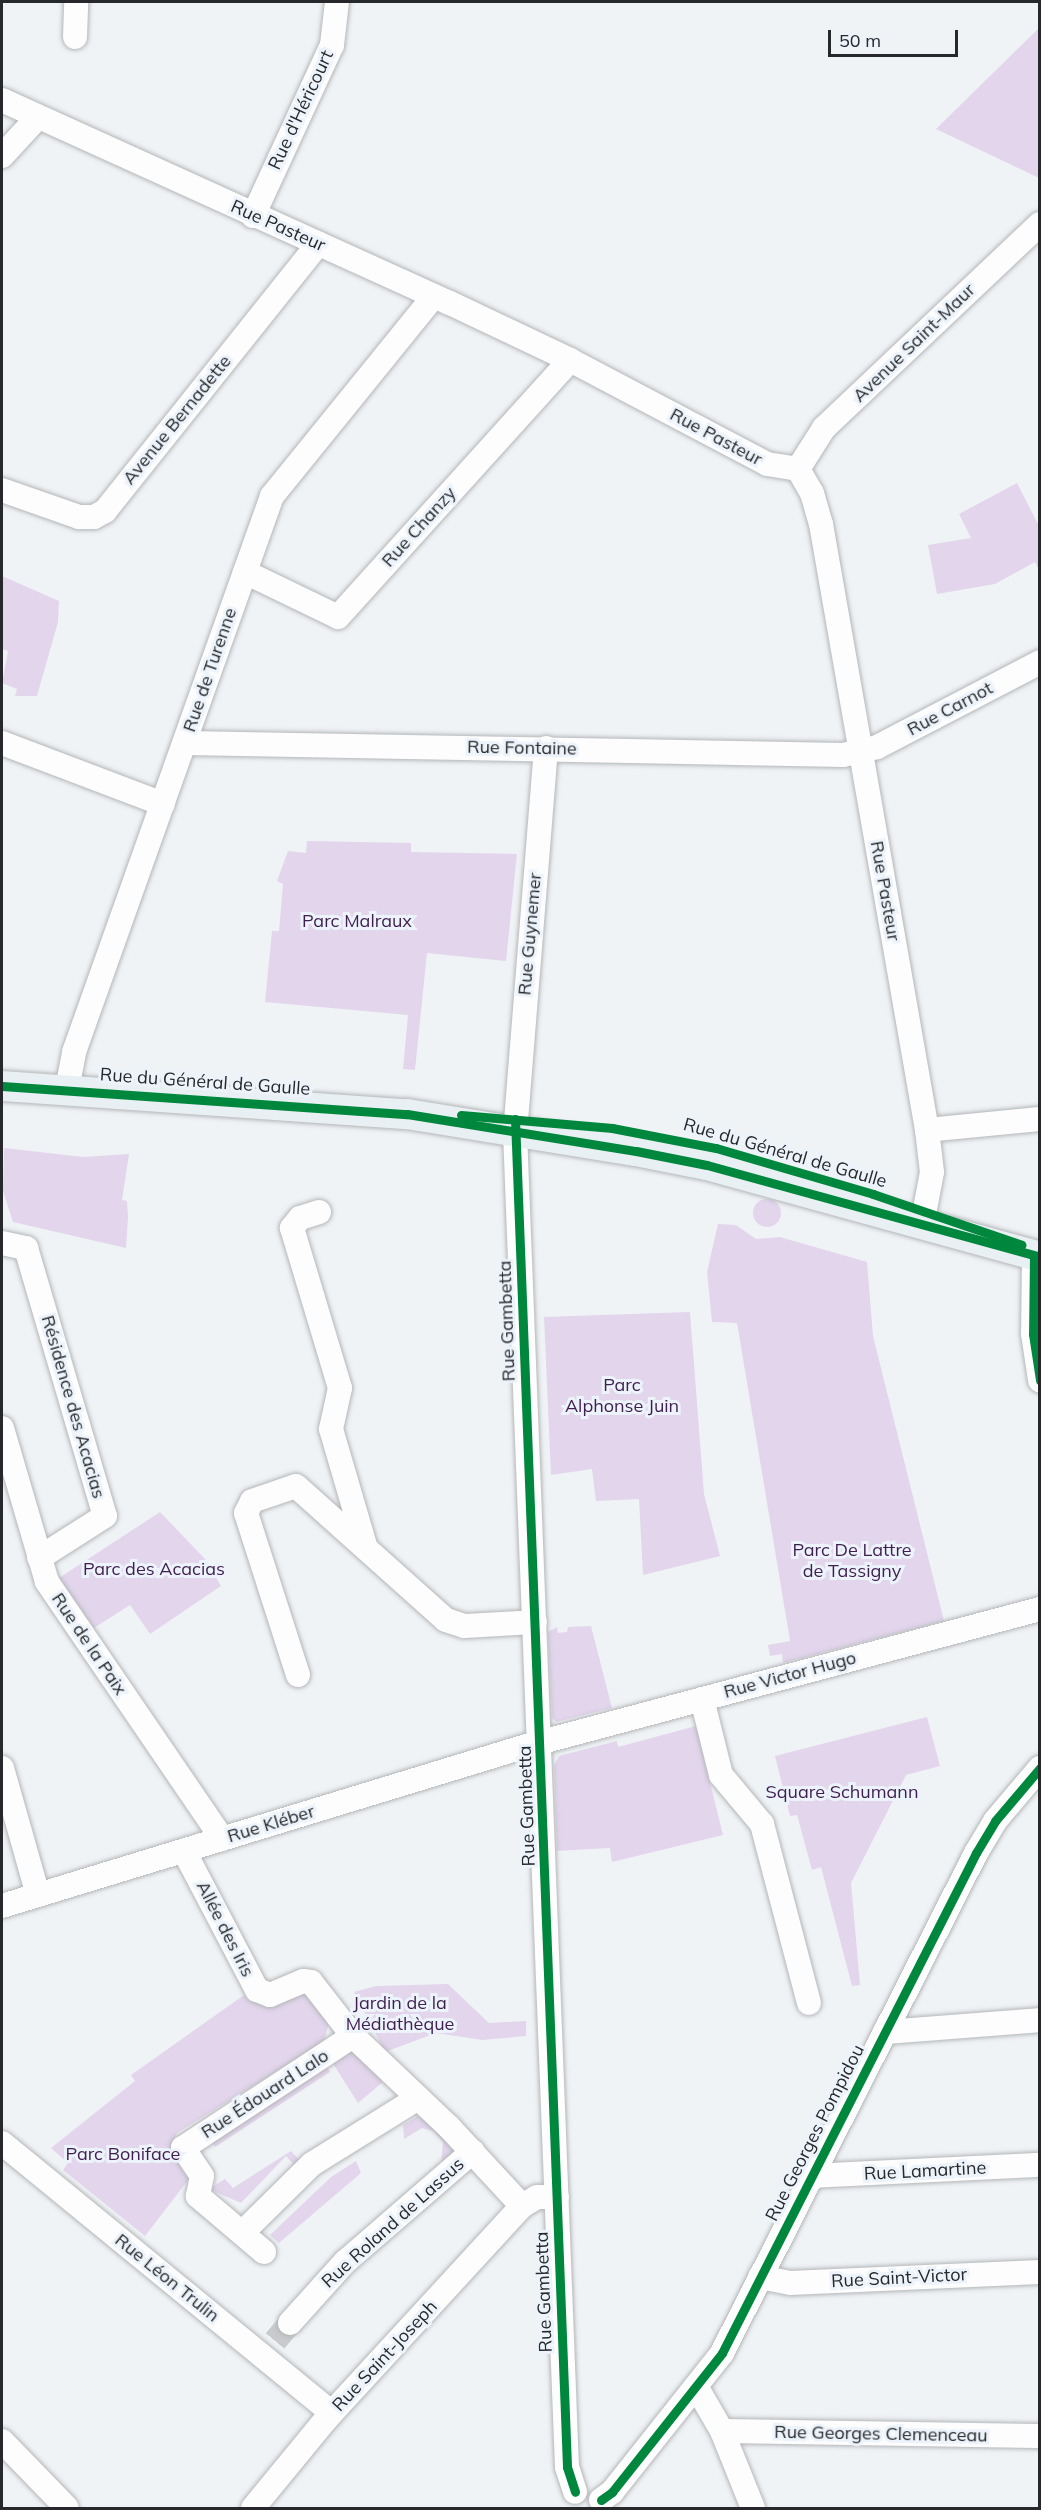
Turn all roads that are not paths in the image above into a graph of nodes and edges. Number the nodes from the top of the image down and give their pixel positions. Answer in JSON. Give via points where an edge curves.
{"nodes":[{"id":1,"x":76,"y":2,"type":"edge"},
{"id":2,"x":337,"y":2,"type":"edge"},
{"id":3,"x":75,"y":37,"type":"dead end"},
{"id":4,"x":2,"y":100,"type":"edge"},
{"id":5,"x":38,"y":117,"type":"junction"},
{"id":6,"x":2,"y":156,"type":"edge"},
{"id":7,"x":253,"y":216,"type":"junction"},
{"id":8,"x":1040,"y":224,"type":"edge"},
{"id":9,"x":318,"y":244,"type":"junction"},
{"id":10,"x":435,"y":296,"type":"junction"},
{"id":11,"x":570,"y":360,"type":"junction"},
{"id":12,"x":798,"y":469,"type":"junction"},
{"id":13,"x":2,"y":490,"type":"edge"},
{"id":14,"x":245,"y":572,"type":"junction"},
{"id":15,"x":1040,"y":662,"type":"edge"},
{"id":16,"x":2,"y":743,"type":"edge"},
{"id":17,"x":185,"y":743,"type":"junction"},
{"id":18,"x":546,"y":748,"type":"junction"},
{"id":19,"x":860,"y":753,"type":"junction"},
{"id":20,"x":163,"y":804,"type":"junction"},
{"id":21,"x":2,"y":1086,"type":"edge"},
{"id":22,"x":67,"y":1089,"type":"junction"},
{"id":23,"x":1040,"y":1119,"type":"edge"},
{"id":24,"x":515,"y":1126,"type":"junction"},
{"id":25,"x":927,"y":1130,"type":"junction"},
{"id":26,"x":319,"y":1212,"type":"dead end"},
{"id":27,"x":924,"y":1219,"type":"junction"},
{"id":28,"x":2,"y":1243,"type":"edge"},
{"id":29,"x":1038,"y":1255,"type":"edge"},
{"id":30,"x":1040,"y":1380,"type":"edge"},
{"id":31,"x":2,"y":1428,"type":"edge"},
{"id":32,"x":365,"y":1545,"type":"junction"},
{"id":33,"x":39,"y":1558,"type":"junction"},
{"id":34,"x":1040,"y":1609,"type":"edge"},
{"id":35,"x":536,"y":1622,"type":"junction"},
{"id":36,"x":298,"y":1675,"type":"dead end"},
{"id":37,"x":702,"y":1699,"type":"junction"},
{"id":38,"x":541,"y":1742,"type":"junction"},
{"id":39,"x":2,"y":1768,"type":"edge"},
{"id":40,"x":1040,"y":1768,"type":"edge"},
{"id":41,"x":222,"y":1839,"type":"junction"},
{"id":42,"x":184,"y":1851,"type":"junction"},
{"id":43,"x":38,"y":1895,"type":"junction"},
{"id":44,"x":2,"y":1906,"type":"edge"},
{"id":45,"x":809,"y":2003,"type":"dead end"},
{"id":46,"x":1040,"y":2020,"type":"edge"},
{"id":47,"x":885,"y":2032,"type":"junction"},
{"id":48,"x":353,"y":2036,"type":"junction"},
{"id":49,"x":418,"y":2098,"type":"junction"},
{"id":50,"x":2,"y":2143,"type":"edge"},
{"id":51,"x":473,"y":2151,"type":"junction"},
{"id":52,"x":1040,"y":2165,"type":"edge"},
{"id":53,"x":811,"y":2176,"type":"junction"},
{"id":54,"x":557,"y":2197,"type":"junction"},
{"id":55,"x":522,"y":2206,"type":"junction"},
{"id":56,"x":243,"y":2232,"type":"junction"},
{"id":57,"x":264,"y":2252,"type":"dead end"},
{"id":58,"x":1040,"y":2272,"type":"edge"},
{"id":59,"x":760,"y":2277,"type":"junction"},
{"id":60,"x":276,"y":2340,"type":"junction"},
{"id":61,"x":697,"y":2388,"type":"junction"},
{"id":62,"x":332,"y":2413,"type":"junction"},
{"id":63,"x":722,"y":2431,"type":"junction"},
{"id":64,"x":1040,"y":2436,"type":"edge"},
{"id":65,"x":2,"y":2441,"type":"edge"},
{"id":66,"x":569,"y":2500,"type":"edge"},
{"id":67,"x":602,"y":2504,"type":"edge"},
{"id":68,"x":67,"y":2508,"type":"edge"},
{"id":69,"x":253,"y":2508,"type":"edge"},
{"id":70,"x":753,"y":2508,"type":"edge"}],
"edges":[{"from":1,"to":3,"type":"street"},
{"from":2,"to":7,"type":"street","name":"Rue d'Héricourt","via":[[332,45]]},
{"from":4,"to":5,"type":"street","name":"Rue Pasteur"},
{"from":5,"to":6,"type":"street"},
{"from":5,"to":7,"type":"street","name":"Rue Pasteur"},
{"from":7,"to":9,"type":"street","name":"Rue Pasteur"},
{"from":8,"to":12,"type":"street","name":"Avenue Saint-Maur","via":[[824,428]]},
{"from":9,"to":10,"type":"street","name":"Rue Pasteur"},
{"from":9,"to":13,"type":"street","name":"Avenue Bernadette","via":[[105,511],[94,517],[79,517]]},
{"from":10,"to":11,"type":"street","name":"Rue Pasteur"},
{"from":10,"to":14,"type":"street","name":"Rue de Turenne","via":[[277,488]]},
{"from":11,"to":12,"type":"street","name":"Rue Pasteur","via":[[762,462]]},
{"from":11,"to":14,"type":"street","name":"Rue Chanzy","via":[[338,617]]},
{"from":12,"to":19,"type":"street","name":"Rue Pasteur","via":[[812,493],[821,524]]},
{"from":14,"to":17,"type":"street","name":"Rue de Turenne"},
{"from":15,"to":19,"type":"street","name":"Rue Carnot"},
{"from":16,"to":20,"type":"street"},
{"from":17,"to":18,"type":"street","name":"Rue Fontaine"},
{"from":17,"to":20,"type":"street","name":"Rue de Turenne"},
{"from":18,"to":19,"type":"street","name":"Rue Fontaine"},
{"from":18,"to":24,"type":"street","name":"Rue Guynemer"},
{"from":19,"to":25,"type":"street","name":"Rue Pasteur"},
{"from":20,"to":22,"type":"street","name":"Rue de Turenne","via":[[74,1052]]},
{"from":21,"to":22,"type":"main road","name":"Rue du Général de Gaulle"},
{"from":22,"to":24,"type":"main road","name":"Rue du Général de Gaulle","via":[[407,1114]]},
{"from":23,"to":25,"type":"street"},
{"from":24,"to":27,"type":"main road","name":"Rue du Général de Gaulle","via":[[707,1165]]},
{"from":24,"to":35,"type":"street","name":"Rue Gambetta"},
{"from":25,"to":27,"type":"street","name":"Rue Pasteur","via":[[932,1172]]},
{"from":26,"to":32,"type":"street","via":[[300,1218],[292,1228],[340,1388],[331,1429]]},
{"from":27,"to":29,"type":"main road","name":"Rue du Général de Gaulle"},
{"from":28,"to":33,"type":"street","name":"Résidence des Acacias","via":[[26,1248],[105,1516]]},
{"from":29,"to":30,"type":"street","via":[[1033,1334]]},
{"from":31,"to":33,"type":"street","name":"Rue de la Paix"},
{"from":32,"to":35,"type":"street","via":[[446,1620],[464,1626]]},
{"from":32,"to":36,"type":"street","via":[[296,1486],[252,1501],[246,1513]]},
{"from":33,"to":41,"type":"street","name":"Rue de la Paix","via":[[54,1593]]},
{"from":34,"to":37,"type":"street","name":"Rue Victor Hugo"},
{"from":35,"to":38,"type":"street","name":"Rue Gambetta"},
{"from":37,"to":38,"type":"street","name":"Rue Victor Hugo"},
{"from":37,"to":45,"type":"street","via":[[721,1775],[762,1824]]},
{"from":38,"to":41,"type":"street","name":"Rue Kléber"},
{"from":38,"to":54,"type":"street","name":"Rue Gambetta"},
{"from":39,"to":43,"type":"street"},
{"from":40,"to":47,"type":"street","name":"Rue Georges Pompidou","via":[[983,1841]]},
{"from":41,"to":42,"type":"street","name":"Rue Kléber"},
{"from":42,"to":43,"type":"street","name":"Rue Kléber"},
{"from":42,"to":48,"type":"street","name":"Allée des Iris","via":[[257,1990],[270,1995],[303,1981],[311,1982]]},
{"from":43,"to":44,"type":"street","name":"Rue Kléber"},
{"from":46,"to":47,"type":"street"},
{"from":47,"to":53,"type":"street","name":"Rue Georges Pompidou"},
{"from":48,"to":49,"type":"street"},
{"from":48,"to":56,"type":"street","name":"Rue Édouard Lalo","via":[[183,2148],[202,2176],[198,2196]]},
{"from":49,"to":51,"type":"street"},
{"from":49,"to":56,"type":"street","via":[[312,2164]]},
{"from":50,"to":60,"type":"street","name":"Rue Léon Trulin"},
{"from":51,"to":55,"type":"street"},
{"from":51,"to":60,"type":"street","name":"Rue Roland de Lassus","via":[[345,2262]]},
{"from":52,"to":53,"type":"street","name":"Rue Lamartine"},
{"from":53,"to":59,"type":"street","name":"Rue Georges Pompidou"},
{"from":54,"to":55,"type":"street","via":[[537,2197]]},
{"from":54,"to":66,"type":"street","name":"Rue Gambetta"},
{"from":55,"to":62,"type":"street","name":"Rue Saint-Joseph"},
{"from":56,"to":57,"type":"street","name":"Rue Édouard Lalo"},
{"from":58,"to":59,"type":"street","name":"Rue Saint-Victor","via":[[790,2283]]},
{"from":59,"to":61,"type":"street","name":"Rue Georges Pompidou","via":[[722,2353]]},
{"from":60,"to":62,"type":"street","name":"Rue Léon Trulin"},
{"from":61,"to":63,"type":"street"},
{"from":61,"to":67,"type":"street","name":"Rue Georges Pompidou"},
{"from":62,"to":69,"type":"street","name":"Rue Saint-Joseph"},
{"from":63,"to":64,"type":"street","name":"Rue Georges Clemenceau"},
{"from":63,"to":70,"type":"street"},
{"from":65,"to":68,"type":"street"},
{"from":66,"to":67,"type":"street","via":[[590,2492]]}]}
